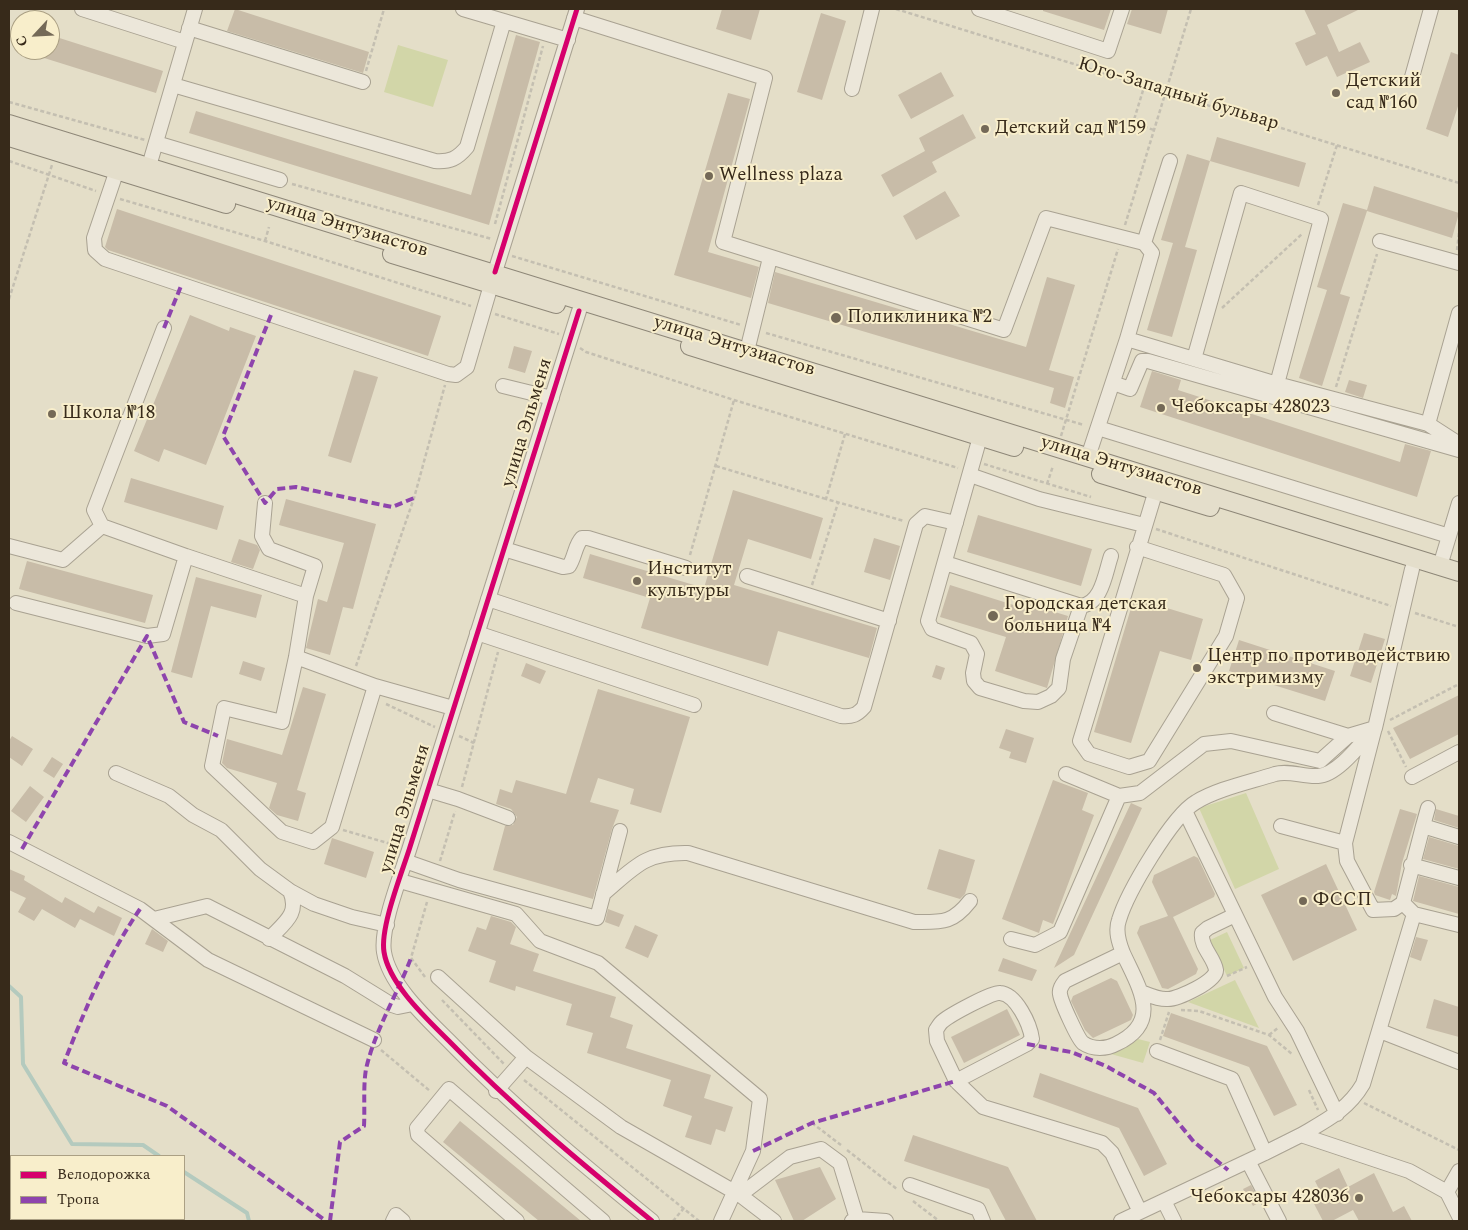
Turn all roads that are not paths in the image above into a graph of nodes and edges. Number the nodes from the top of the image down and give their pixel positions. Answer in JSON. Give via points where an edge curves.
{"nodes":[{"id":1,"x":82,"y":9,"type":"edge"},
{"id":2,"x":195,"y":9,"type":"edge"},
{"id":3,"x":462,"y":9,"type":"edge"},
{"id":4,"x":872,"y":9,"type":"edge"},
{"id":5,"x":979,"y":9,"type":"edge"},
{"id":6,"x":1122,"y":9,"type":"edge"},
{"id":7,"x":1432,"y":9,"type":"edge"},
{"id":8,"x":576,"y":14,"type":"edge"},
{"id":9,"x":504,"y":21,"type":"junction"},
{"id":10,"x":189,"y":28,"type":"junction"},
{"id":11,"x":562,"y":38,"type":"junction"},
{"id":12,"x":185,"y":42,"type":"junction"},
{"id":13,"x":1412,"y":77,"type":"dead end"},
{"id":14,"x":363,"y":82,"type":"road end"},
{"id":15,"x":173,"y":85,"type":"junction"},
{"id":16,"x":852,"y":89,"type":"dead end"},
{"id":17,"x":9,"y":124,"type":"edge"},
{"id":18,"x":9,"y":137,"type":"edge"},
{"id":19,"x":156,"y":143,"type":"junction"},
{"id":20,"x":1170,"y":161,"type":"dead end"},
{"id":21,"x":120,"y":164,"type":"junction"},
{"id":22,"x":147,"y":173,"type":"junction"},
{"id":23,"x":280,"y":180,"type":"road end"},
{"id":24,"x":1380,"y":241,"type":"road end"},
{"id":25,"x":1144,"y":243,"type":"junction"},
{"id":26,"x":770,"y":258,"type":"junction"},
{"id":27,"x":1459,"y":263,"type":"edge"},
{"id":28,"x":493,"y":279,"type":"junction"},
{"id":29,"x":579,"y":311,"type":"junction"},
{"id":30,"x":1459,"y":313,"type":"edge"},
{"id":31,"x":164,"y":328,"type":"dead end"},
{"id":32,"x":1127,"y":339,"type":"junction"},
{"id":33,"x":746,"y":357,"type":"junction"},
{"id":34,"x":1194,"y":359,"type":"junction"},
{"id":35,"x":1113,"y":383,"type":"junction"},
{"id":36,"x":1277,"y":384,"type":"junction"},
{"id":37,"x":503,"y":386,"type":"dead end"},
{"id":38,"x":552,"y":398,"type":"junction"},
{"id":39,"x":1428,"y":424,"type":"junction"},
{"id":40,"x":1098,"y":428,"type":"junction"},
{"id":41,"x":982,"y":431,"type":"junction"},
{"id":42,"x":1459,"y":444,"type":"edge"},
{"id":43,"x":1459,"y":450,"type":"edge"},
{"id":44,"x":1087,"y":463,"type":"junction"},
{"id":45,"x":970,"y":475,"type":"junction"},
{"id":46,"x":1158,"y":485,"type":"junction"},
{"id":47,"x":265,"y":503,"type":"dead end"},
{"id":48,"x":1459,"y":503,"type":"edge"},
{"id":49,"x":956,"y":523,"type":"junction"},
{"id":50,"x":1144,"y":525,"type":"junction"},
{"id":51,"x":102,"y":526,"type":"junction"},
{"id":52,"x":1449,"y":536,"type":"junction"},
{"id":53,"x":9,"y":546,"type":"edge"},
{"id":54,"x":1137,"y":547,"type":"junction"},
{"id":55,"x":504,"y":549,"type":"junction"},
{"id":56,"x":186,"y":556,"type":"junction"},
{"id":57,"x":1111,"y":556,"type":"dead end"},
{"id":58,"x":944,"y":563,"type":"junction"},
{"id":59,"x":1414,"y":564,"type":"junction"},
{"id":60,"x":686,"y":568,"type":"road end"},
{"id":61,"x":1438,"y":571,"type":"junction"},
{"id":62,"x":1459,"y":572,"type":"edge"},
{"id":63,"x":747,"y":576,"type":"dead end"},
{"id":64,"x":1459,"y":584,"type":"edge"},
{"id":65,"x":306,"y":596,"type":"junction"},
{"id":66,"x":488,"y":599,"type":"junction"},
{"id":67,"x":16,"y":603,"type":"dead end"},
{"id":68,"x":1081,"y":606,"type":"junction"},
{"id":69,"x":889,"y":621,"type":"junction"},
{"id":70,"x":478,"y":633,"type":"junction"},
{"id":71,"x":296,"y":657,"type":"junction"},
{"id":72,"x":373,"y":692,"type":"junction"},
{"id":73,"x":694,"y":706,"type":"dead end"},
{"id":74,"x":453,"y":708,"type":"junction"},
{"id":75,"x":1274,"y":712,"type":"dead end"},
{"id":76,"x":1375,"y":728,"type":"junction"},
{"id":77,"x":1348,"y":736,"type":"junction"},
{"id":78,"x":1459,"y":752,"type":"edge"},
{"id":79,"x":116,"y":773,"type":"dead end"},
{"id":80,"x":1066,"y":774,"type":"dead end"},
{"id":81,"x":1412,"y":777,"type":"road end"},
{"id":82,"x":428,"y":790,"type":"junction"},
{"id":83,"x":1119,"y":796,"type":"junction"},
{"id":84,"x":1428,"y":808,"type":"dead end"},
{"id":85,"x":1185,"y":811,"type":"junction"},
{"id":86,"x":508,"y":818,"type":"dead end"},
{"id":87,"x":1281,"y":826,"type":"dead end"},
{"id":88,"x":1423,"y":826,"type":"junction"},
{"id":89,"x":620,"y":831,"type":"dead end"},
{"id":90,"x":1459,"y":837,"type":"edge"},
{"id":91,"x":9,"y":842,"type":"edge"},
{"id":92,"x":1345,"y":843,"type":"junction"},
{"id":93,"x":407,"y":856,"type":"junction"},
{"id":94,"x":1411,"y":865,"type":"junction"},
{"id":95,"x":1459,"y":878,"type":"edge"},
{"id":96,"x":400,"y":882,"type":"junction"},
{"id":97,"x":290,"y":891,"type":"junction"},
{"id":98,"x":603,"y":894,"type":"junction"},
{"id":99,"x":970,"y":900,"type":"dead end"},
{"id":100,"x":1403,"y":903,"type":"junction"},
{"id":101,"x":1414,"y":914,"type":"junction"},
{"id":102,"x":1235,"y":915,"type":"junction"},
{"id":103,"x":154,"y":919,"type":"junction"},
{"id":104,"x":387,"y":925,"type":"junction"},
{"id":105,"x":1459,"y":925,"type":"edge"},
{"id":106,"x":269,"y":939,"type":"junction"},
{"id":107,"x":1012,"y":939,"type":"dead end"},
{"id":108,"x":1123,"y":953,"type":"junction"},
{"id":109,"x":438,"y":977,"type":"dead end"},
{"id":110,"x":1141,"y":992,"type":"junction"},
{"id":111,"x":413,"y":1004,"type":"junction"},
{"id":112,"x":1380,"y":1031,"type":"junction"},
{"id":113,"x":374,"y":1040,"type":"road end"},
{"id":114,"x":1157,"y":1051,"type":"road end"},
{"id":115,"x":526,"y":1057,"type":"junction"},
{"id":116,"x":1459,"y":1062,"type":"edge"},
{"id":117,"x":956,"y":1081,"type":"junction"},
{"id":118,"x":496,"y":1091,"type":"junction"},
{"id":119,"x":1337,"y":1114,"type":"junction"},
{"id":120,"x":1301,"y":1135,"type":"junction"},
{"id":121,"x":1266,"y":1152,"type":"junction"},
{"id":122,"x":1248,"y":1161,"type":"junction"},
{"id":123,"x":1459,"y":1171,"type":"edge"},
{"id":124,"x":907,"y":1192,"type":"road end"},
{"id":125,"x":1447,"y":1192,"type":"junction"},
{"id":126,"x":737,"y":1193,"type":"junction"},
{"id":127,"x":1164,"y":1201,"type":"junction"},
{"id":128,"x":1140,"y":1212,"type":"junction"},
{"id":129,"x":1459,"y":1216,"type":"edge"},
{"id":130,"x":855,"y":1220,"type":"edge"},
{"id":131,"x":393,"y":1221,"type":"edge"},
{"id":132,"x":403,"y":1221,"type":"edge"},
{"id":133,"x":517,"y":1221,"type":"edge"},
{"id":134,"x":603,"y":1221,"type":"edge"},
{"id":135,"x":652,"y":1221,"type":"edge"},
{"id":136,"x":721,"y":1221,"type":"edge"},
{"id":137,"x":774,"y":1221,"type":"edge"},
{"id":138,"x":886,"y":1221,"type":"edge"},
{"id":139,"x":983,"y":1221,"type":"edge"},
{"id":140,"x":1121,"y":1221,"type":"edge"},
{"id":141,"x":1174,"y":1221,"type":"edge"},
{"id":142,"x":1279,"y":1221,"type":"edge"}],
"edges":[{"from":1,"to":12,"type":"street"},
{"from":2,"to":10,"type":"street"},
{"from":3,"to":9,"type":"street"},
{"from":4,"to":16,"type":"street"},
{"from":5,"to":6,"type":"street","via":[[1108,51]]},
{"from":7,"to":13,"type":"street"},
{"from":8,"to":11,"type":"street"},
{"from":8,"to":26,"type":"street","via":[[765,78],[723,242]]},
{"from":9,"to":11,"type":"street"},
{"from":9,"to":15,"type":"street","via":[[467,147],[448,162],[426,159]]},
{"from":10,"to":12,"type":"street"},
{"from":10,"to":14,"type":"street"},
{"from":11,"to":28,"type":"street"},
{"from":12,"to":15,"type":"street"},
{"from":15,"to":19,"type":"street"},
{"from":17,"to":21,"type":"main road","name":"улица Энтузиастов"},
{"from":18,"to":21,"type":"main road","name":"улица Энтузиастов"},
{"from":19,"to":22,"type":"street"},
{"from":19,"to":23,"type":"street"},
{"from":20,"to":25,"type":"street"},
{"from":21,"to":22,"type":"main road","name":"улица Энтузиастов"},
{"from":21,"to":28,"type":"street","via":[[94,238],[95,250],[105,259],[448,374],[456,375],[467,367]]},
{"from":22,"to":28,"type":"main road","name":"улица Энтузиастов","via":[[274,207]]},
{"from":24,"to":27,"type":"street"},
{"from":25,"to":26,"type":"street","via":[[1046,218],[1004,330]]},
{"from":25,"to":32,"type":"street","via":[[1152,253]]},
{"from":26,"to":33,"type":"street"},
{"from":28,"to":29,"type":"main road","name":"улица Энтузиастов"},
{"from":28,"to":33,"type":"main road","name":"улица Энтузиастов"},
{"from":29,"to":33,"type":"main road","name":"улица Энтузиастов"},
{"from":29,"to":38,"type":"street","name":"улица Эльменя"},
{"from":30,"to":39,"type":"street"},
{"from":31,"to":51,"type":"street","via":[[94,510]]},
{"from":32,"to":34,"type":"street"},
{"from":32,"to":35,"type":"street"},
{"from":33,"to":41,"type":"main road","name":"улица Энтузиастов"},
{"from":34,"to":36,"type":"street"},
{"from":34,"to":36,"type":"street","via":[[1241,193],[1321,219]]},
{"from":35,"to":40,"type":"street"},
{"from":35,"to":43,"type":"street","via":[[1130,389],[1138,366],[1142,360],[1148,360]]},
{"from":36,"to":39,"type":"street"},
{"from":37,"to":38,"type":"street"},
{"from":38,"to":55,"type":"street","name":"улица Эльменя"},
{"from":39,"to":42,"type":"street"},
{"from":40,"to":44,"type":"street"},
{"from":40,"to":52,"type":"street"},
{"from":41,"to":44,"type":"main road","name":"улица Энтузиастов"},
{"from":41,"to":45,"type":"street"},
{"from":44,"to":46,"type":"main road","name":"улица Энтузиастов"},
{"from":45,"to":49,"type":"street"},
{"from":45,"to":50,"type":"street","via":[[1039,499]]},
{"from":46,"to":50,"type":"street"},
{"from":46,"to":59,"type":"main road","name":"улица Энтузиастов"},
{"from":47,"to":65,"type":"street","via":[[262,536],[269,549],[315,566]]},
{"from":48,"to":52,"type":"street"},
{"from":49,"to":58,"type":"street"},
{"from":49,"to":69,"type":"street","via":[[925,516],[916,524]]},
{"from":50,"to":54,"type":"street"},
{"from":51,"to":53,"type":"street","via":[[63,560]]},
{"from":51,"to":56,"type":"street"},
{"from":52,"to":61,"type":"street"},
{"from":54,"to":54,"type":"street","via":[[1080,741],[1089,754],[1129,768],[1149,761],[1226,636],[1236,598],[1224,575]]},
{"from":55,"to":60,"type":"street","via":[[563,567],[571,562],[578,542],[588,538]]},
{"from":55,"to":66,"type":"street","name":"улица Эльменя"},
{"from":56,"to":65,"type":"street"},
{"from":56,"to":67,"type":"street","via":[[163,634],[147,636]]},
{"from":57,"to":68,"type":"street","via":[[1099,593],[1088,605]]},
{"from":58,"to":68,"type":"street"},
{"from":58,"to":68,"type":"street","via":[[929,626],[971,643],[977,654],[974,682],[980,688],[1024,701],[1038,702],[1051,696],[1059,688],[1063,659]]},
{"from":59,"to":61,"type":"main road","name":"улица Энтузиастов"},
{"from":59,"to":76,"type":"street"},
{"from":61,"to":62,"type":"main road","name":"улица Энтузиастов"},
{"from":61,"to":64,"type":"main road","name":"улица Энтузиастов"},
{"from":63,"to":69,"type":"street"},
{"from":65,"to":71,"type":"street"},
{"from":66,"to":69,"type":"street","via":[[841,716],[858,714],[864,707]]},
{"from":66,"to":70,"type":"street","name":"улица Эльменя"},
{"from":70,"to":73,"type":"street"},
{"from":70,"to":74,"type":"street","name":"улица Эльменя"},
{"from":71,"to":72,"type":"street","via":[[352,677]]},
{"from":71,"to":72,"type":"street","via":[[282,722],[224,708],[212,766],[282,832],[313,842],[332,827]]},
{"from":72,"to":74,"type":"street"},
{"from":74,"to":82,"type":"street","name":"улица Эльменя"},
{"from":75,"to":77,"type":"street"},
{"from":76,"to":77,"type":"street"},
{"from":76,"to":85,"type":"street","via":[[1330,773],[1319,776],[1279,772],[1201,800]]},
{"from":76,"to":92,"type":"street"},
{"from":77,"to":83,"type":"street","via":[[1320,761],[1231,741],[1204,744],[1140,792]]},
{"from":78,"to":81,"type":"street"},
{"from":79,"to":97,"type":"street","via":[[169,796],[193,815],[221,830],[260,869]]},
{"from":80,"to":83,"type":"street"},
{"from":82,"to":86,"type":"street"},
{"from":82,"to":93,"type":"street","name":"улица Эльменя"},
{"from":83,"to":107,"type":"street","via":[[1060,932],[1035,945]]},
{"from":84,"to":88,"type":"street"},
{"from":85,"to":102,"type":"street"},
{"from":85,"to":108,"type":"street","via":[[1146,866],[1118,920],[1118,939]]},
{"from":87,"to":92,"type":"street"},
{"from":88,"to":90,"type":"street"},
{"from":88,"to":94,"type":"street"},
{"from":89,"to":98,"type":"street"},
{"from":91,"to":103,"type":"street"},
{"from":92,"to":100,"type":"street","via":[[1348,861],[1373,910],[1394,909]]},
{"from":93,"to":96,"type":"street","name":"улица Эльменя"},
{"from":93,"to":98,"type":"street","via":[[459,880],[596,918]]},
{"from":94,"to":95,"type":"street"},
{"from":94,"to":100,"type":"street"},
{"from":96,"to":104,"type":"street","name":"улица Эльменя"},
{"from":96,"to":126,"type":"street","via":[[516,914],[540,941],[598,963],[760,1099],[753,1151]]},
{"from":97,"to":104,"type":"street","via":[[314,904]]},
{"from":97,"to":106,"type":"street","via":[[295,901],[294,909]]},
{"from":98,"to":99,"type":"street","via":[[645,859],[678,852],[914,922],[942,922],[959,915]]},
{"from":100,"to":101,"type":"street"},
{"from":101,"to":105,"type":"street"},
{"from":101,"to":112,"type":"street"},
{"from":102,"to":110,"type":"street","via":[[1202,933],[1215,967],[1215,977],[1210,982],[1177,1004]]},
{"from":102,"to":119,"type":"street","via":[[1275,997],[1298,1031]]},
{"from":103,"to":106,"type":"street","via":[[207,906]]},
{"from":103,"to":113,"type":"street","via":[[208,960]]},
{"from":104,"to":111,"type":"street","name":"улица Эльменя","via":[[386,962]]},
{"from":106,"to":111,"type":"street","via":[[345,976],[392,1005]]},
{"from":108,"to":110,"type":"street"},
{"from":108,"to":110,"type":"street","via":[[1062,985],[1061,999],[1082,1042],[1108,1048],[1133,1036],[1144,1011]]},
{"from":109,"to":115,"type":"street"},
{"from":111,"to":118,"type":"street","name":"улица Эльменя"},
{"from":112,"to":116,"type":"street"},
{"from":112,"to":119,"type":"street","via":[[1362,1084],[1354,1098]]},
{"from":114,"to":121,"type":"street","via":[[1232,1079]]},
{"from":115,"to":118,"type":"street"},
{"from":115,"to":126,"type":"street","via":[[621,1127]]},
{"from":117,"to":117,"type":"street","via":[[937,1041],[936,1030],[943,1021],[994,993],[1007,995],[1015,1002],[1032,1039]]},
{"from":117,"to":128,"type":"street","via":[[983,1106],[1102,1143],[1112,1153]]},
{"from":118,"to":135,"type":"street","name":"улица Эльменя"},
{"from":119,"to":120,"type":"street"},
{"from":120,"to":121,"type":"street"},
{"from":120,"to":125,"type":"street","via":[[1409,1171]]},
{"from":121,"to":122,"type":"street"},
{"from":122,"to":127,"type":"street"},
{"from":122,"to":142,"type":"street"},
{"from":123,"to":125,"type":"street"},
{"from":124,"to":139,"type":"street","via":[[978,1209]]},
{"from":125,"to":129,"type":"street"},
{"from":126,"to":130,"type":"street","via":[[790,1157],[820,1149],[840,1162]]},
{"from":126,"to":136,"type":"street"},
{"from":126,"to":137,"type":"street"},
{"from":127,"to":128,"type":"street"},
{"from":127,"to":141,"type":"street"},
{"from":128,"to":140,"type":"street"},
{"from":130,"to":138,"type":"street"},
{"from":131,"to":132,"type":"street","via":[[396,1215]]},
{"from":133,"to":134,"type":"street","via":[[418,1135],[417,1128],[449,1090]]}]}
